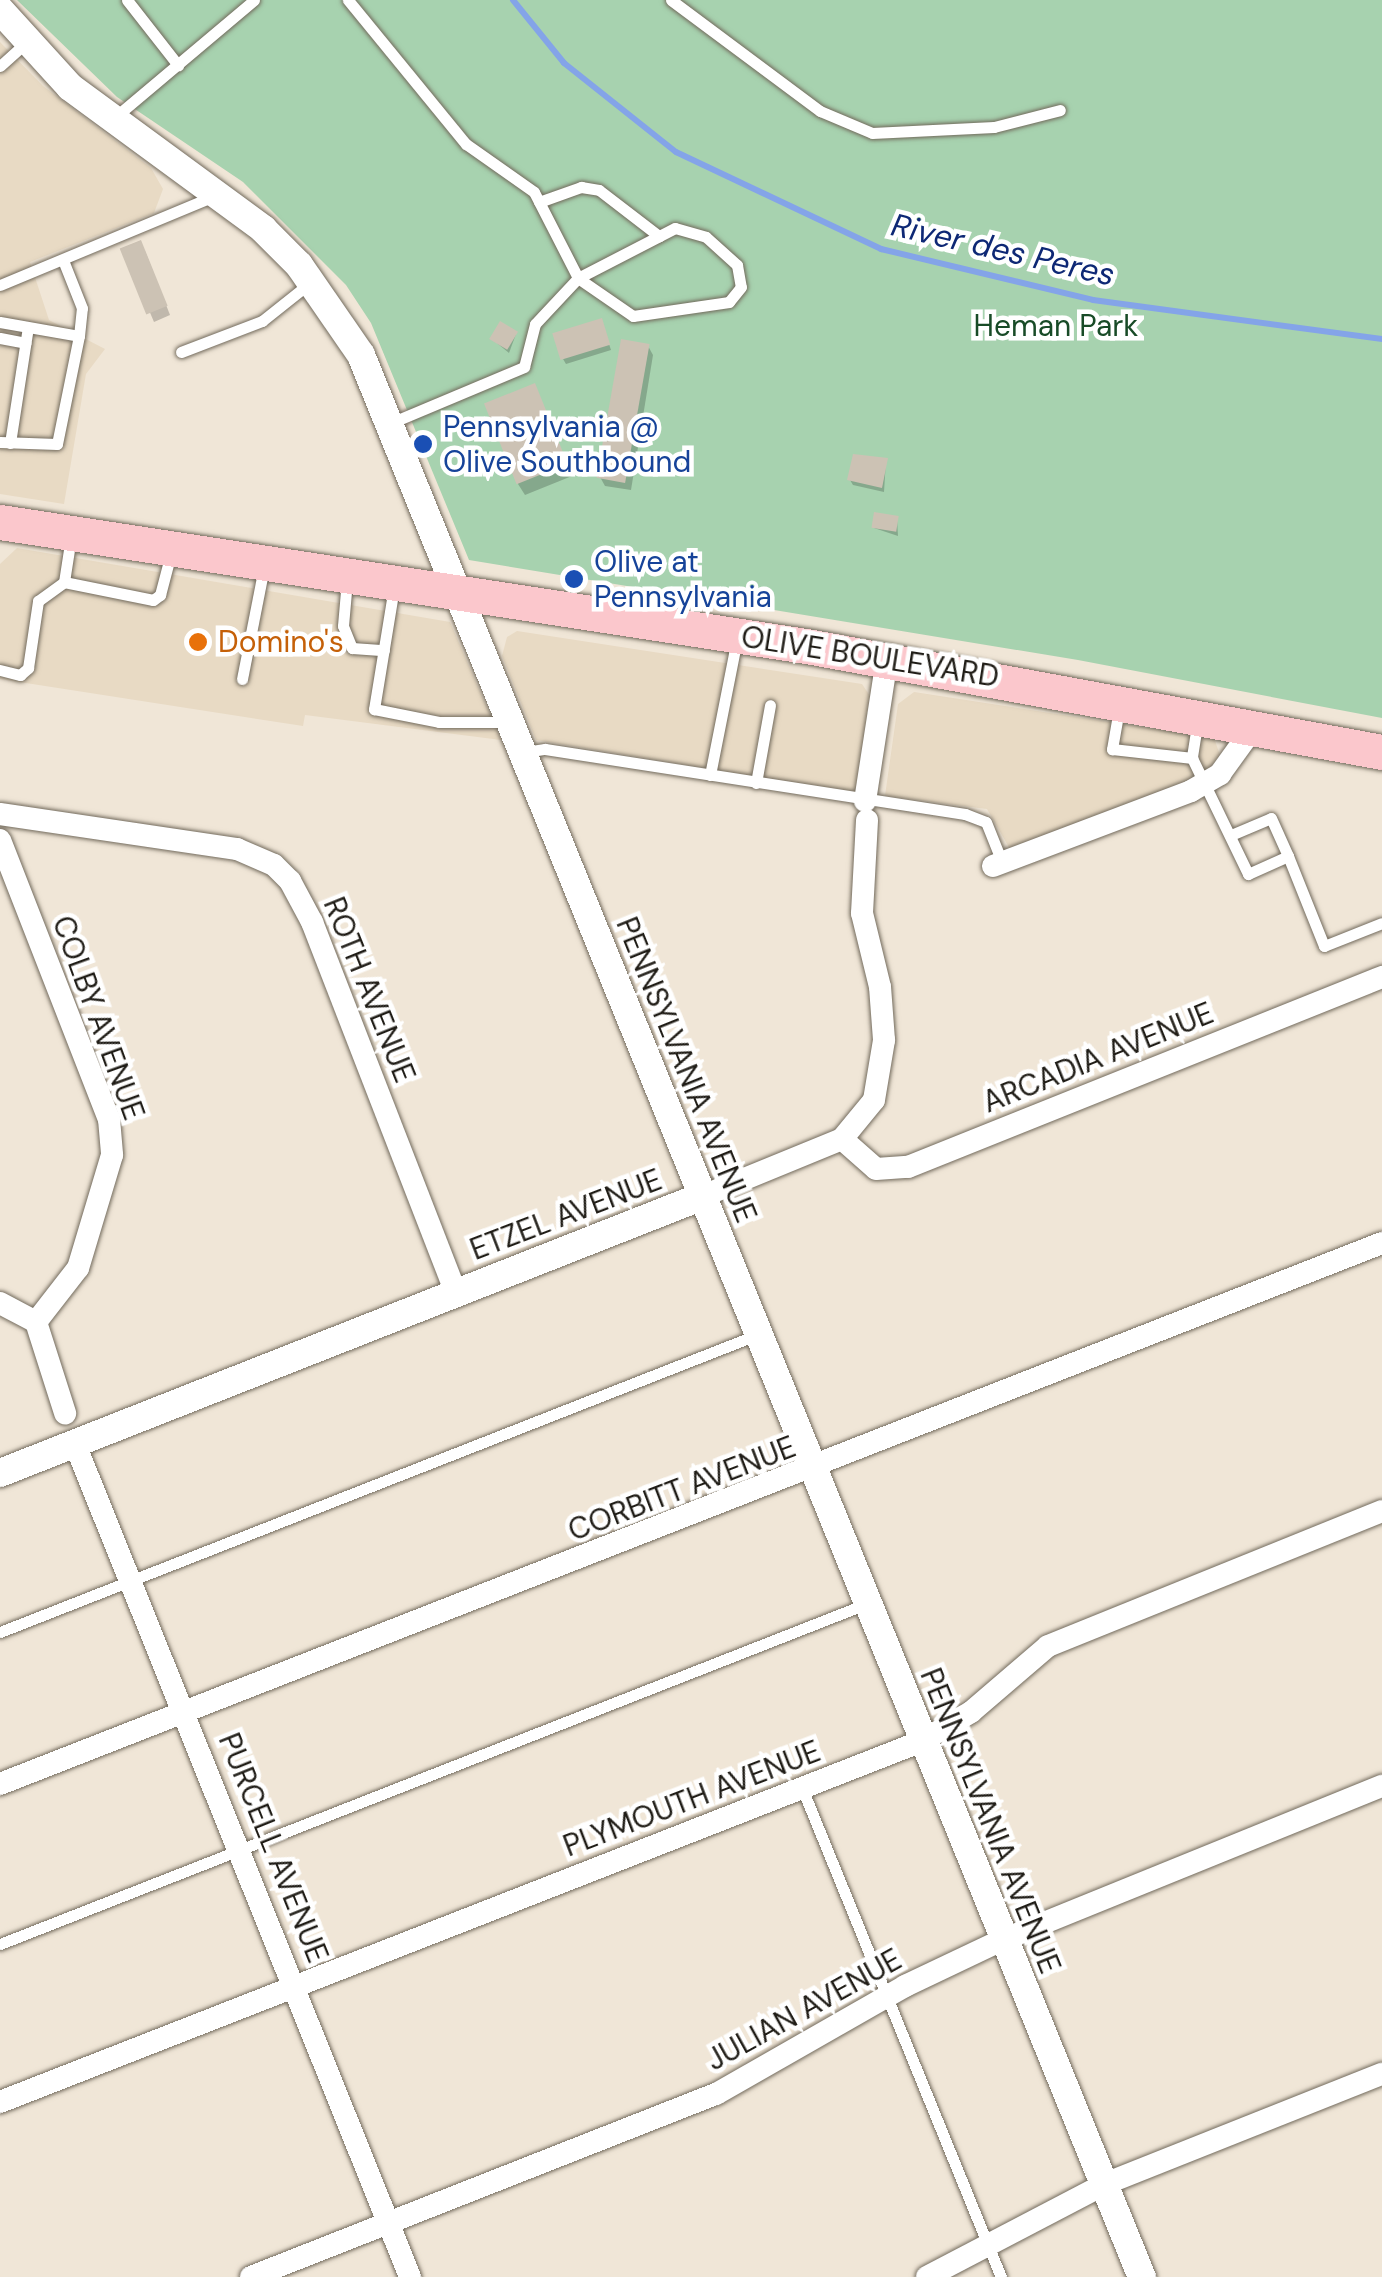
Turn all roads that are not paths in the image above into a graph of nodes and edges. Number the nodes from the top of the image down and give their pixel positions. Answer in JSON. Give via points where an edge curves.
{"nodes":[{"id":1,"x":127,"y":0,"type":"edge"},
{"id":2,"x":254,"y":0,"type":"edge"},
{"id":3,"x":348,"y":0,"type":"edge"},
{"id":4,"x":670,"y":0,"type":"edge"},
{"id":5,"x":0,"y":10,"type":"edge"},
{"id":6,"x":27,"y":42,"type":"junction"},
{"id":7,"x":178,"y":64,"type":"junction"},
{"id":8,"x":0,"y":66,"type":"edge"},
{"id":9,"x":1060,"y":110,"type":"dead end"},
{"id":10,"x":114,"y":118,"type":"junction"},
{"id":11,"x":220,"y":194,"type":"junction"},
{"id":12,"x":539,"y":202,"type":"junction"},
{"id":13,"x":658,"y":236,"type":"junction"},
{"id":14,"x":63,"y":260,"type":"junction"},
{"id":15,"x":578,"y":278,"type":"junction"},
{"id":16,"x":311,"y":282,"type":"junction"},
{"id":17,"x":0,"y":286,"type":"edge"},
{"id":18,"x":0,"y":322,"type":"edge"},
{"id":19,"x":28,"y":327,"type":"junction"},
{"id":20,"x":79,"y":336,"type":"junction"},
{"id":21,"x":0,"y":338,"type":"edge"},
{"id":22,"x":26,"y":343,"type":"junction"},
{"id":23,"x":181,"y":352,"type":"dead end"},
{"id":24,"x":391,"y":423,"type":"junction"},
{"id":25,"x":5,"y":442,"type":"edge"},
{"id":26,"x":0,"y":522,"type":"edge"},
{"id":27,"x":72,"y":533,"type":"junction"},
{"id":28,"x":172,"y":548,"type":"junction"},
{"id":29,"x":264,"y":563,"type":"junction"},
{"id":30,"x":347,"y":576,"type":"junction"},
{"id":31,"x":64,"y":582,"type":"junction"},
{"id":32,"x":394,"y":583,"type":"junction"},
{"id":33,"x":456,"y":592,"type":"junction"},
{"id":34,"x":738,"y":635,"type":"junction"},
{"id":35,"x":384,"y":650,"type":"junction"},
{"id":36,"x":887,"y":659,"type":"junction"},
{"id":37,"x":0,"y":670,"type":"edge"},
{"id":38,"x":242,"y":679,"type":"dead end"},
{"id":39,"x":1120,"y":700,"type":"junction"},
{"id":40,"x":770,"y":705,"type":"dead end"},
{"id":41,"x":1199,"y":714,"type":"junction"},
{"id":42,"x":509,"y":722,"type":"junction"},
{"id":43,"x":1256,"y":724,"type":"junction"},
{"id":44,"x":1382,"y":752,"type":"edge"},
{"id":45,"x":522,"y":753,"type":"junction"},
{"id":46,"x":1192,"y":758,"type":"junction"},
{"id":47,"x":710,"y":775,"type":"junction"},
{"id":48,"x":756,"y":782,"type":"junction"},
{"id":49,"x":1207,"y":782,"type":"junction"},
{"id":50,"x":866,"y":810,"type":"junction"},
{"id":51,"x":0,"y":814,"type":"edge"},
{"id":52,"x":1231,"y":835,"type":"junction"},
{"id":53,"x":0,"y":840,"type":"edge"},
{"id":54,"x":1288,"y":856,"type":"junction"},
{"id":55,"x":998,"y":864,"type":"joint"},
{"id":56,"x":1382,"y":923,"type":"edge"},
{"id":57,"x":1382,"y":977,"type":"edge"},
{"id":58,"x":842,"y":1139,"type":"junction"},
{"id":59,"x":703,"y":1196,"type":"junction"},
{"id":60,"x":1382,"y":1243,"type":"edge"},
{"id":61,"x":456,"y":1293,"type":"junction"},
{"id":62,"x":0,"y":1303,"type":"edge"},
{"id":63,"x":36,"y":1322,"type":"junction"},
{"id":64,"x":759,"y":1334,"type":"junction"},
{"id":65,"x":65,"y":1414,"type":"dead end"},
{"id":66,"x":75,"y":1444,"type":"junction"},
{"id":67,"x":814,"y":1470,"type":"junction"},
{"id":68,"x":0,"y":1473,"type":"edge"},
{"id":69,"x":1382,"y":1512,"type":"edge"},
{"id":70,"x":130,"y":1580,"type":"junction"},
{"id":71,"x":867,"y":1604,"type":"junction"},
{"id":72,"x":0,"y":1632,"type":"edge"},
{"id":73,"x":186,"y":1715,"type":"junction"},
{"id":74,"x":922,"y":1740,"type":"junction"},
{"id":75,"x":0,"y":1784,"type":"edge"},
{"id":76,"x":1382,"y":1786,"type":"edge"},
{"id":77,"x":802,"y":1788,"type":"junction"},
{"id":78,"x":241,"y":1849,"type":"junction"},
{"id":79,"x":1002,"y":1940,"type":"junction"},
{"id":80,"x":0,"y":1944,"type":"edge"},
{"id":81,"x":296,"y":1987,"type":"junction"},
{"id":82,"x":887,"y":1996,"type":"junction"},
{"id":83,"x":1382,"y":2074,"type":"edge"},
{"id":84,"x":0,"y":2102,"type":"edge"},
{"id":85,"x":1105,"y":2184,"type":"junction"},
{"id":86,"x":390,"y":2222,"type":"junction"},
{"id":87,"x":988,"y":2245,"type":"junction"},
{"id":88,"x":252,"y":2277,"type":"edge"},
{"id":89,"x":410,"y":2277,"type":"edge"},
{"id":90,"x":927,"y":2277,"type":"edge"},
{"id":91,"x":1001,"y":2277,"type":"edge"},
{"id":92,"x":1142,"y":2277,"type":"edge"}],
"edges":[{"from":1,"to":7,"type":"lane"},
{"from":2,"to":7,"type":"lane"},
{"from":3,"to":12,"type":"lane","via":[[466,144]]},
{"from":4,"to":9,"type":"lane","via":[[820,111],[872,133],[994,127]]},
{"from":5,"to":6,"type":"street","name":"PENNSYLVANIA AVENUE"},
{"from":6,"to":8,"type":"lane"},
{"from":6,"to":10,"type":"street","name":"PENNSYLVANIA AVENUE"},
{"from":7,"to":10,"type":"lane"},
{"from":10,"to":11,"type":"street","name":"PENNSYLVANIA AVENUE"},
{"from":11,"to":14,"type":"lane"},
{"from":11,"to":16,"type":"street","name":"PENNSYLVANIA AVENUE"},
{"from":12,"to":13,"type":"lane","via":[[581,188],[599,190]]},
{"from":12,"to":15,"type":"lane"},
{"from":13,"to":15,"type":"lane"},
{"from":13,"to":15,"type":"lane","via":[[675,228],[706,237],[737,265],[741,287],[729,302],[708,309],[633,316]]},
{"from":14,"to":17,"type":"lane"},
{"from":14,"to":20,"type":"lane","via":[[82,308]]},
{"from":15,"to":24,"type":"lane","via":[[535,324],[524,367]]},
{"from":16,"to":23,"type":"lane","via":[[262,320]]},
{"from":16,"to":24,"type":"street","name":"PENNSYLVANIA AVENUE","via":[[361,355]]},
{"from":18,"to":19,"type":"lane"},
{"from":19,"to":20,"type":"lane"},
{"from":19,"to":22,"type":"lane"},
{"from":20,"to":25,"type":"lane","via":[[57,444]]},
{"from":21,"to":22,"type":"lane"},
{"from":22,"to":25,"type":"lane"},
{"from":24,"to":33,"type":"street","name":"PENNSYLVANIA AVENUE"},
{"from":26,"to":27,"type":"main road","name":"OLIVE BOULEVARD"},
{"from":27,"to":28,"type":"main road","name":"OLIVE BOULEVARD"},
{"from":27,"to":31,"type":"lane"},
{"from":28,"to":29,"type":"main road","name":"OLIVE BOULEVARD"},
{"from":28,"to":31,"type":"lane","via":[[160,595],[152,600]]},
{"from":29,"to":30,"type":"main road","name":"OLIVE BOULEVARD"},
{"from":29,"to":38,"type":"lane"},
{"from":30,"to":32,"type":"main road","name":"OLIVE BOULEVARD"},
{"from":30,"to":35,"type":"lane","via":[[342,626],[352,648]]},
{"from":31,"to":37,"type":"lane","via":[[38,602],[28,668],[20,674]]},
{"from":32,"to":33,"type":"main road","name":"OLIVE BOULEVARD"},
{"from":32,"to":35,"type":"lane"},
{"from":33,"to":34,"type":"main road","name":"OLIVE BOULEVARD"},
{"from":33,"to":42,"type":"street","name":"PENNSYLVANIA AVENUE"},
{"from":34,"to":36,"type":"main road","name":"OLIVE BOULEVARD"},
{"from":34,"to":47,"type":"lane"},
{"from":35,"to":42,"type":"lane","via":[[374,709],[439,722]]},
{"from":36,"to":39,"type":"main road","name":"OLIVE BOULEVARD"},
{"from":36,"to":50,"type":"street","name":"ETZEL AVENUE"},
{"from":39,"to":41,"type":"main road","name":"OLIVE BOULEVARD"},
{"from":39,"to":46,"type":"lane","via":[[1112,748]]},
{"from":40,"to":48,"type":"lane"},
{"from":41,"to":43,"type":"main road","name":"OLIVE BOULEVARD"},
{"from":41,"to":46,"type":"lane"},
{"from":42,"to":45,"type":"street","name":"PENNSYLVANIA AVENUE"},
{"from":43,"to":44,"type":"main road","name":"OLIVE BOULEVARD"},
{"from":43,"to":49,"type":"street"},
{"from":45,"to":47,"type":"lane","via":[[544,749]]},
{"from":45,"to":59,"type":"street","name":"PENNSYLVANIA AVENUE"},
{"from":46,"to":49,"type":"lane"},
{"from":47,"to":48,"type":"lane"},
{"from":48,"to":50,"type":"lane"},
{"from":49,"to":52,"type":"lane"},
{"from":49,"to":55,"type":"street"},
{"from":50,"to":55,"type":"lane","via":[[986,822]]},
{"from":50,"to":58,"type":"street","name":"ETZEL AVENUE","via":[[862,912],[880,987],[883,1065],[874,1100]]},
{"from":51,"to":61,"type":"street","name":"ROTH AVENUE","via":[[238,849],[274,864],[312,922]]},
{"from":52,"to":54,"type":"lane","via":[[1271,818]]},
{"from":52,"to":54,"type":"lane","via":[[1248,874]]},
{"from":53,"to":63,"type":"street","name":"COLBY AVENUE","via":[[108,1119],[112,1154],[78,1268]]},
{"from":54,"to":56,"type":"lane","via":[[1324,946]]},
{"from":57,"to":58,"type":"street","name":"ARCADIA AVENUE","via":[[908,1166],[876,1169]]},
{"from":58,"to":59,"type":"street","name":"ETZEL AVENUE"},
{"from":59,"to":61,"type":"street","name":"ETZEL AVENUE"},
{"from":59,"to":64,"type":"street","name":"PENNSYLVANIA AVENUE"},
{"from":60,"to":67,"type":"street","name":"CORBITT AVENUE"},
{"from":61,"to":66,"type":"street","name":"ETZEL AVENUE"},
{"from":62,"to":63,"type":"street"},
{"from":63,"to":65,"type":"street"},
{"from":64,"to":67,"type":"street","name":"PENNSYLVANIA AVENUE"},
{"from":64,"to":70,"type":"lane"},
{"from":66,"to":68,"type":"street","name":"ETZEL AVENUE"},
{"from":66,"to":70,"type":"street","name":"PURCELL AVENUE"},
{"from":67,"to":71,"type":"street","name":"PENNSYLVANIA AVENUE"},
{"from":67,"to":73,"type":"street","name":"CORBITT AVENUE"},
{"from":69,"to":74,"type":"street","name":"PLYMOUTH AVENUE","via":[[1048,1646],[972,1712]]},
{"from":70,"to":72,"type":"lane"},
{"from":70,"to":73,"type":"street","name":"PURCELL AVENUE"},
{"from":71,"to":74,"type":"street","name":"PENNSYLVANIA AVENUE"},
{"from":71,"to":78,"type":"lane"},
{"from":73,"to":75,"type":"street","name":"CORBITT AVENUE"},
{"from":73,"to":78,"type":"street","name":"PURCELL AVENUE"},
{"from":74,"to":77,"type":"street","name":"PLYMOUTH AVENUE"},
{"from":74,"to":79,"type":"street","name":"PENNSYLVANIA AVENUE"},
{"from":76,"to":79,"type":"street","name":"JULIAN AVENUE"},
{"from":77,"to":81,"type":"street","name":"PLYMOUTH AVENUE"},
{"from":77,"to":82,"type":"lane"},
{"from":78,"to":80,"type":"lane"},
{"from":78,"to":81,"type":"street","name":"PURCELL AVENUE"},
{"from":79,"to":82,"type":"street","name":"JULIAN AVENUE"},
{"from":79,"to":85,"type":"street","name":"PENNSYLVANIA AVENUE"},
{"from":81,"to":84,"type":"street","name":"PLYMOUTH AVENUE"},
{"from":81,"to":86,"type":"street","name":"PURCELL AVENUE"},
{"from":82,"to":86,"type":"street","name":"JULIAN AVENUE","via":[[716,2094]]},
{"from":82,"to":87,"type":"lane"},
{"from":83,"to":85,"type":"street"},
{"from":85,"to":87,"type":"street"},
{"from":85,"to":92,"type":"street","name":"PENNSYLVANIA AVENUE"},
{"from":86,"to":88,"type":"street","name":"JULIAN AVENUE"},
{"from":86,"to":89,"type":"street","name":"PURCELL AVENUE"},
{"from":87,"to":90,"type":"street"},
{"from":87,"to":91,"type":"lane"}]}
